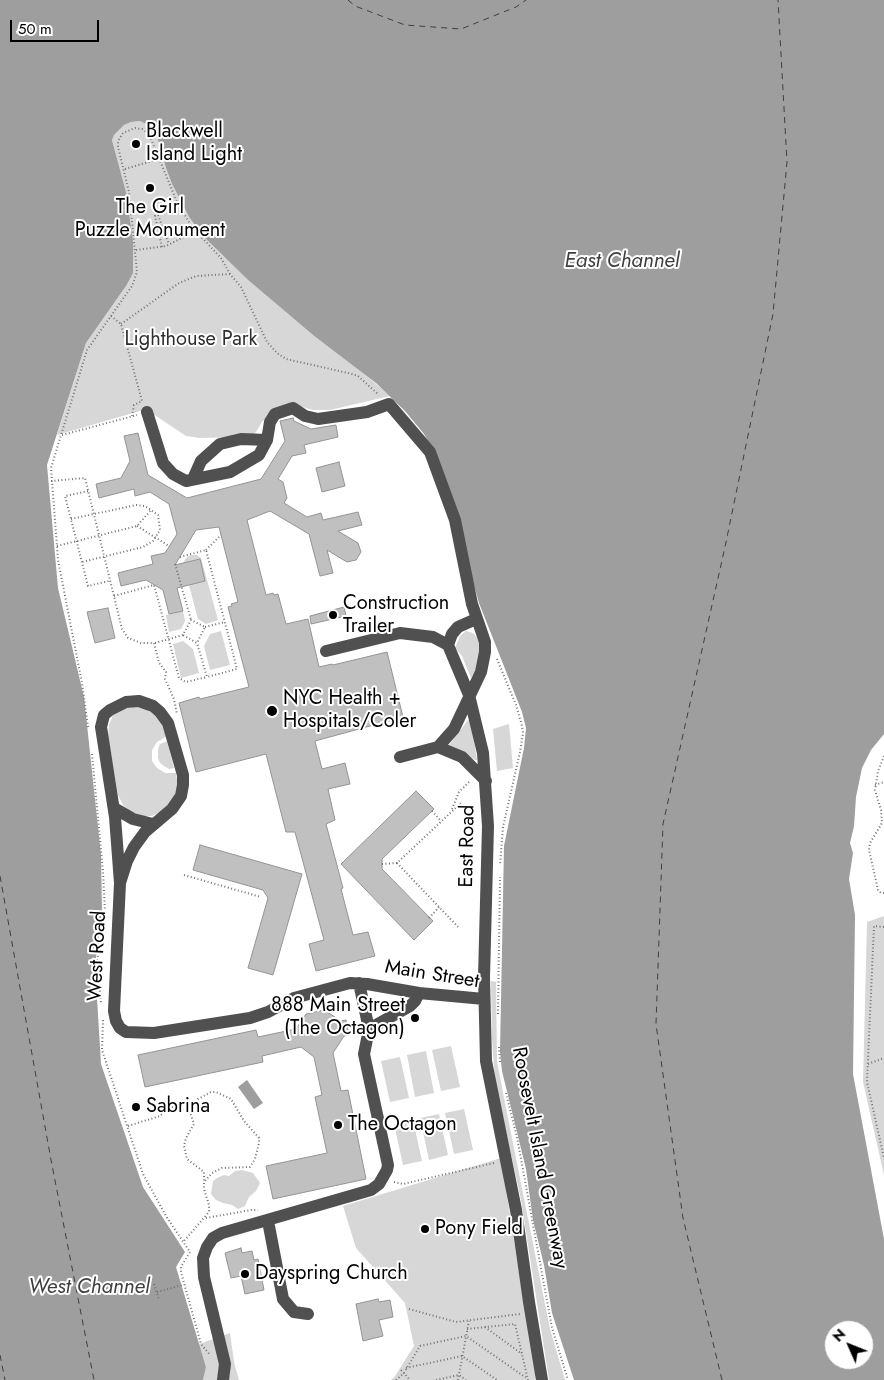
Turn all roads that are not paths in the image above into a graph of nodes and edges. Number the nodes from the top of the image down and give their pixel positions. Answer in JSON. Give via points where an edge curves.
{"nodes":[{"id":1,"x":147,"y":412,"type":"road end"},
{"id":2,"x":267,"y":440,"type":"junction"},
{"id":3,"x":193,"y":480,"type":"junction"},
{"id":4,"x":476,"y":619,"type":"junction"},
{"id":5,"x":448,"y":645,"type":"junction"},
{"id":6,"x":326,"y":651,"type":"dead end"},
{"id":7,"x":469,"y":695,"type":"junction"},
{"id":8,"x":438,"y":747,"type":"junction"},
{"id":9,"x":400,"y":757,"type":"dead end"},
{"id":10,"x":486,"y":781,"type":"junction"},
{"id":11,"x":114,"y":808,"type":"junction"},
{"id":12,"x":153,"y":824,"type":"junction"},
{"id":13,"x":120,"y":883,"type":"junction"},
{"id":14,"x":359,"y":983,"type":"junction"},
{"id":15,"x":419,"y":993,"type":"junction"},
{"id":16,"x":484,"y":999,"type":"junction"},
{"id":17,"x":120,"y":1028,"type":"joint"},
{"id":18,"x":369,"y":1029,"type":"junction"},
{"id":19,"x":268,"y":1221,"type":"junction"},
{"id":20,"x":308,"y":1314,"type":"dead end"},
{"id":21,"x":223,"y":1380,"type":"edge"},
{"id":22,"x":542,"y":1380,"type":"edge"}],
"edges":[{"from":1,"to":3,"type":"street","via":[[162,463],[173,474],[186,481]]},
{"from":2,"to":3,"type":"street","via":[[259,455],[230,472]]},
{"from":2,"to":3,"type":"street","via":[[241,439],[220,444],[201,461]]},
{"from":2,"to":4,"type":"street","via":[[275,414],[293,408],[318,419],[367,412],[389,404],[430,452],[455,520]]},
{"from":4,"to":5,"type":"street","via":[[458,627]]},
{"from":4,"to":7,"type":"street","via":[[486,652],[481,672]]},
{"from":5,"to":6,"type":"street","via":[[433,637],[400,632]]},
{"from":5,"to":7,"type":"street","name":"East Road"},
{"from":7,"to":8,"type":"street","via":[[454,728]]},
{"from":7,"to":10,"type":"street","name":"East Road"},
{"from":8,"to":9,"type":"street"},
{"from":8,"to":10,"type":"street","via":[[462,757]]},
{"from":10,"to":16,"type":"street","name":"East Road"},
{"from":11,"to":12,"type":"street","via":[[133,819]]},
{"from":11,"to":12,"type":"street","name":"West Road","via":[[101,737],[102,723],[107,712],[117,705],[139,701],[153,706],[166,720],[183,775],[183,790],[178,801]]},
{"from":11,"to":13,"type":"street","name":"West Road"},
{"from":12,"to":13,"type":"street","name":"West Road","via":[[130,854]]},
{"from":13,"to":17,"type":"street","name":"West Road","via":[[114,1012]]},
{"from":14,"to":15,"type":"street","name":"Main Street"},
{"from":14,"to":17,"type":"street","name":"Main Street","via":[[294,998],[250,1018],[154,1033],[126,1032]]},
{"from":14,"to":18,"type":"street"},
{"from":15,"to":16,"type":"street","name":"Main Street"},
{"from":15,"to":18,"type":"street","via":[[410,1006]]},
{"from":16,"to":22,"type":"street","name":"Main Street","via":[[488,1072],[512,1191]]},
{"from":18,"to":19,"type":"street","via":[[364,1054],[388,1165],[382,1181],[371,1190]]},
{"from":19,"to":20,"type":"street","via":[[283,1299],[294,1312]]},
{"from":19,"to":21,"type":"street","via":[[222,1233],[207,1247],[203,1258],[204,1277],[225,1364]]}]}
